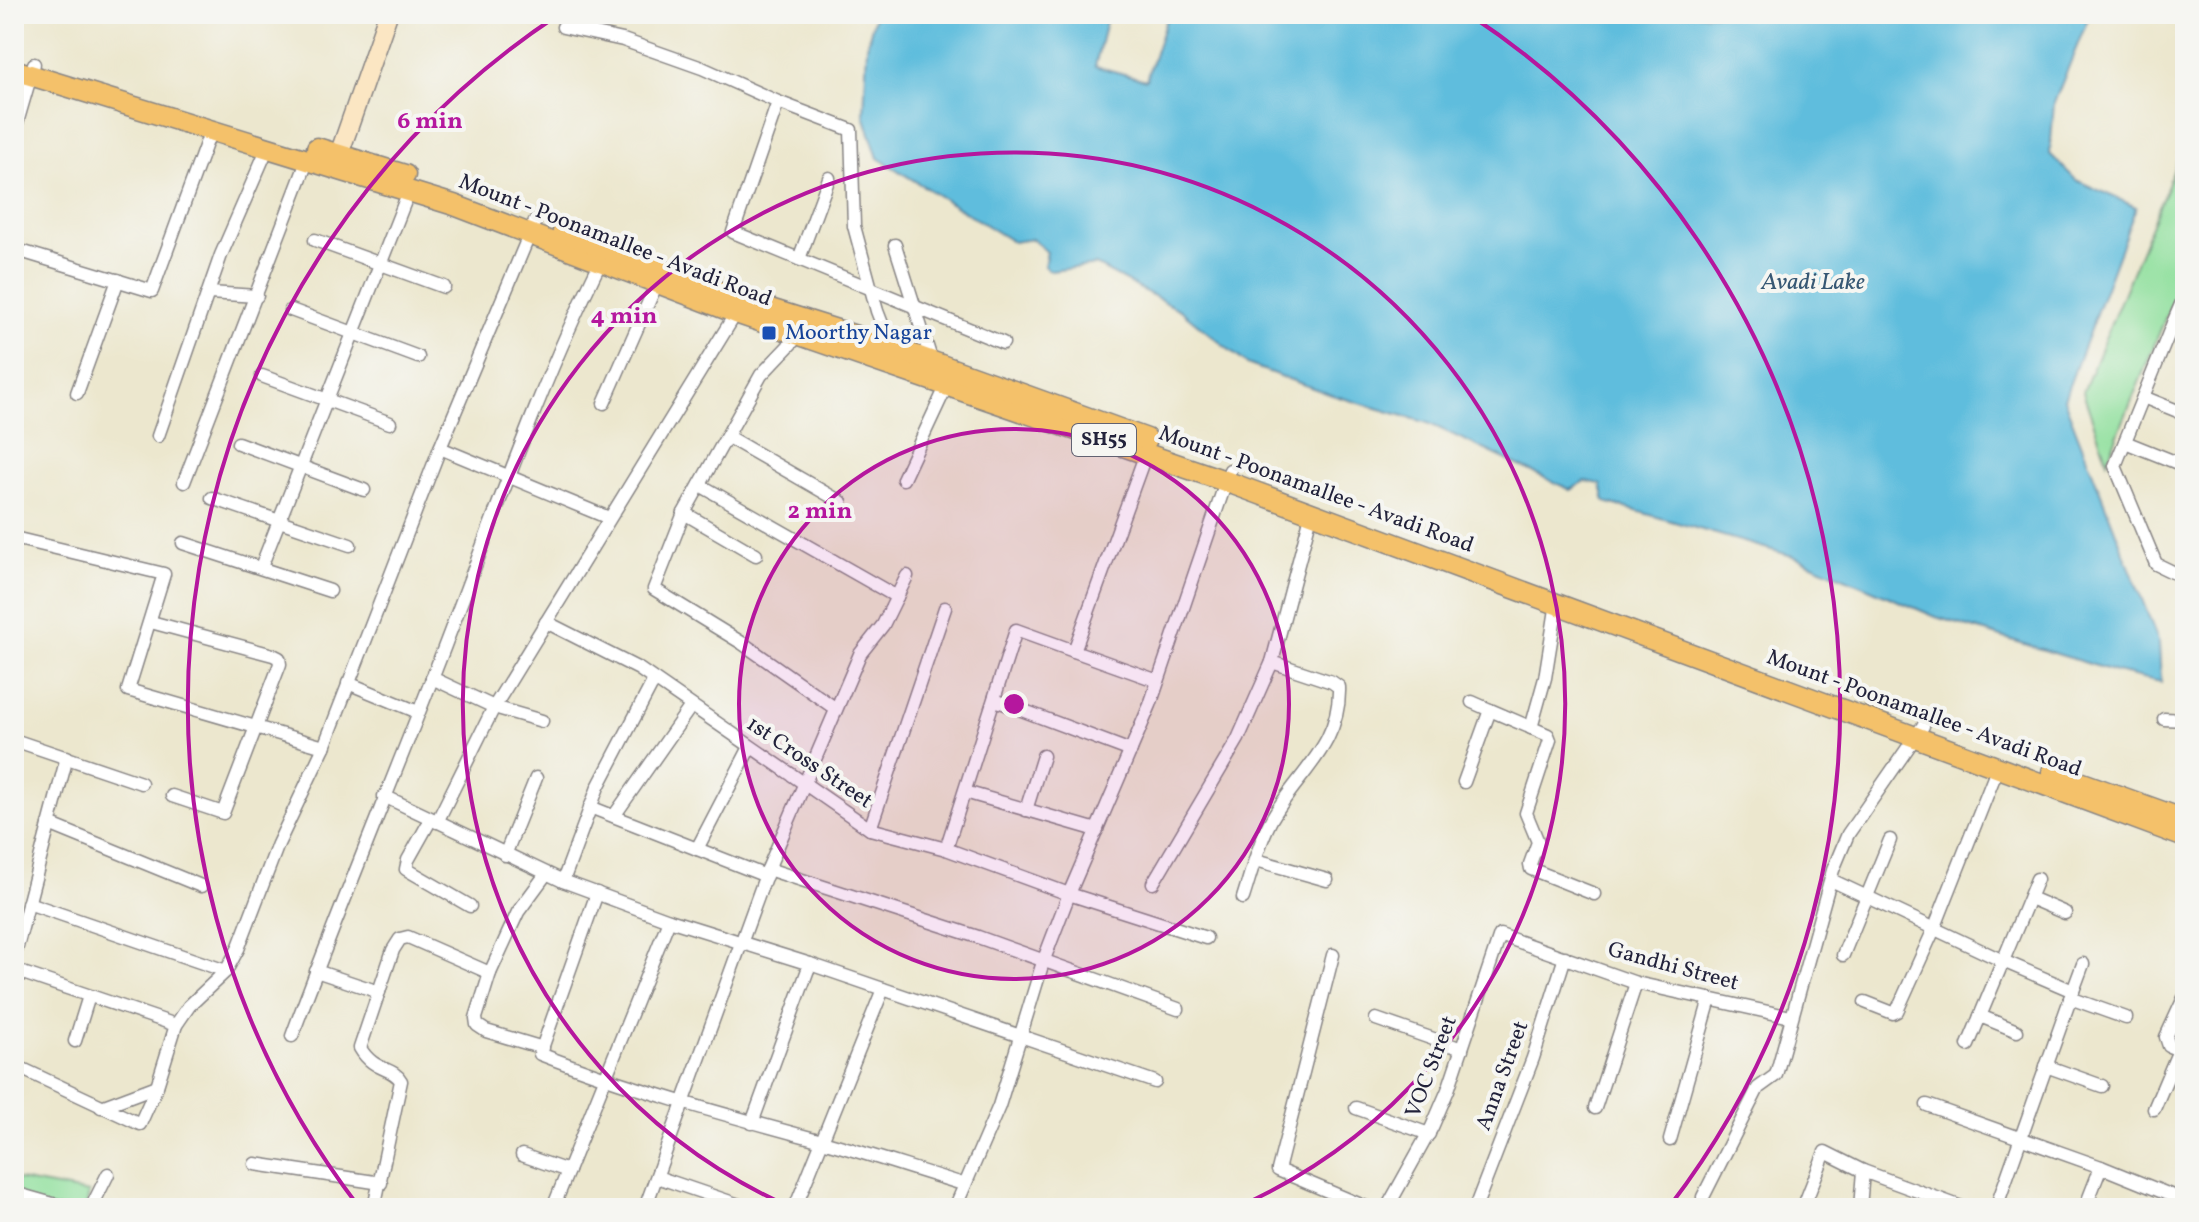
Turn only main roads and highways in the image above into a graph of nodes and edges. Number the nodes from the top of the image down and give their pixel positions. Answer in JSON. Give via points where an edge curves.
{"nodes":[{"id":1,"x":388,"y":14,"type":"edge"},
{"id":2,"x":23,"y":67,"type":"edge"},
{"id":3,"x":337,"y":161,"type":"junction"},
{"id":4,"x":533,"y":227,"type":"junction"},
{"id":5,"x":1228,"y":476,"type":"junction"},
{"id":6,"x":1919,"y":732,"type":"junction"},
{"id":7,"x":2185,"y":820,"type":"edge"},
{"id":8,"x":2185,"y":837,"type":"edge"}],
"edges":[{"from":1,"to":3,"type":"main road"},
{"from":2,"to":3,"type":"main road","name":"Mount - Poonamallee - Avadi Road","number":"SH55"},
{"from":2,"to":3,"type":"main road","name":"Mount - Poonamallee - Avadi Road","number":"SH55","via":[[211,130],[308,159]]},
{"from":3,"to":4,"type":"main road","name":"Mount - Poonamallee - Avadi Road","number":"SH55","via":[[409,191]]},
{"from":3,"to":4,"type":"main road","name":"Mount - Poonamallee - Avadi Road","number":"SH55","via":[[461,193]]},
{"from":4,"to":5,"type":"main road","name":"Mount - Poonamallee - Avadi Road","number":"SH55","via":[[891,347]]},
{"from":4,"to":5,"type":"main road","name":"Mount - Poonamallee - Avadi Road","number":"SH55","via":[[601,261],[736,313],[946,387]]},
{"from":5,"to":6,"type":"main road","name":"Mount - Poonamallee - Avadi Road","number":"SH55"},
{"from":5,"to":6,"type":"main road","name":"Mount - Poonamallee - Avadi Road","number":"SH55","via":[[1311,515]]},
{"from":6,"to":7,"type":"main road","name":"Mount - Poonamallee - Avadi Road","number":"SH55"},
{"from":6,"to":8,"type":"main road","name":"Mount - Poonamallee - Avadi Road","number":"SH55"}]}
